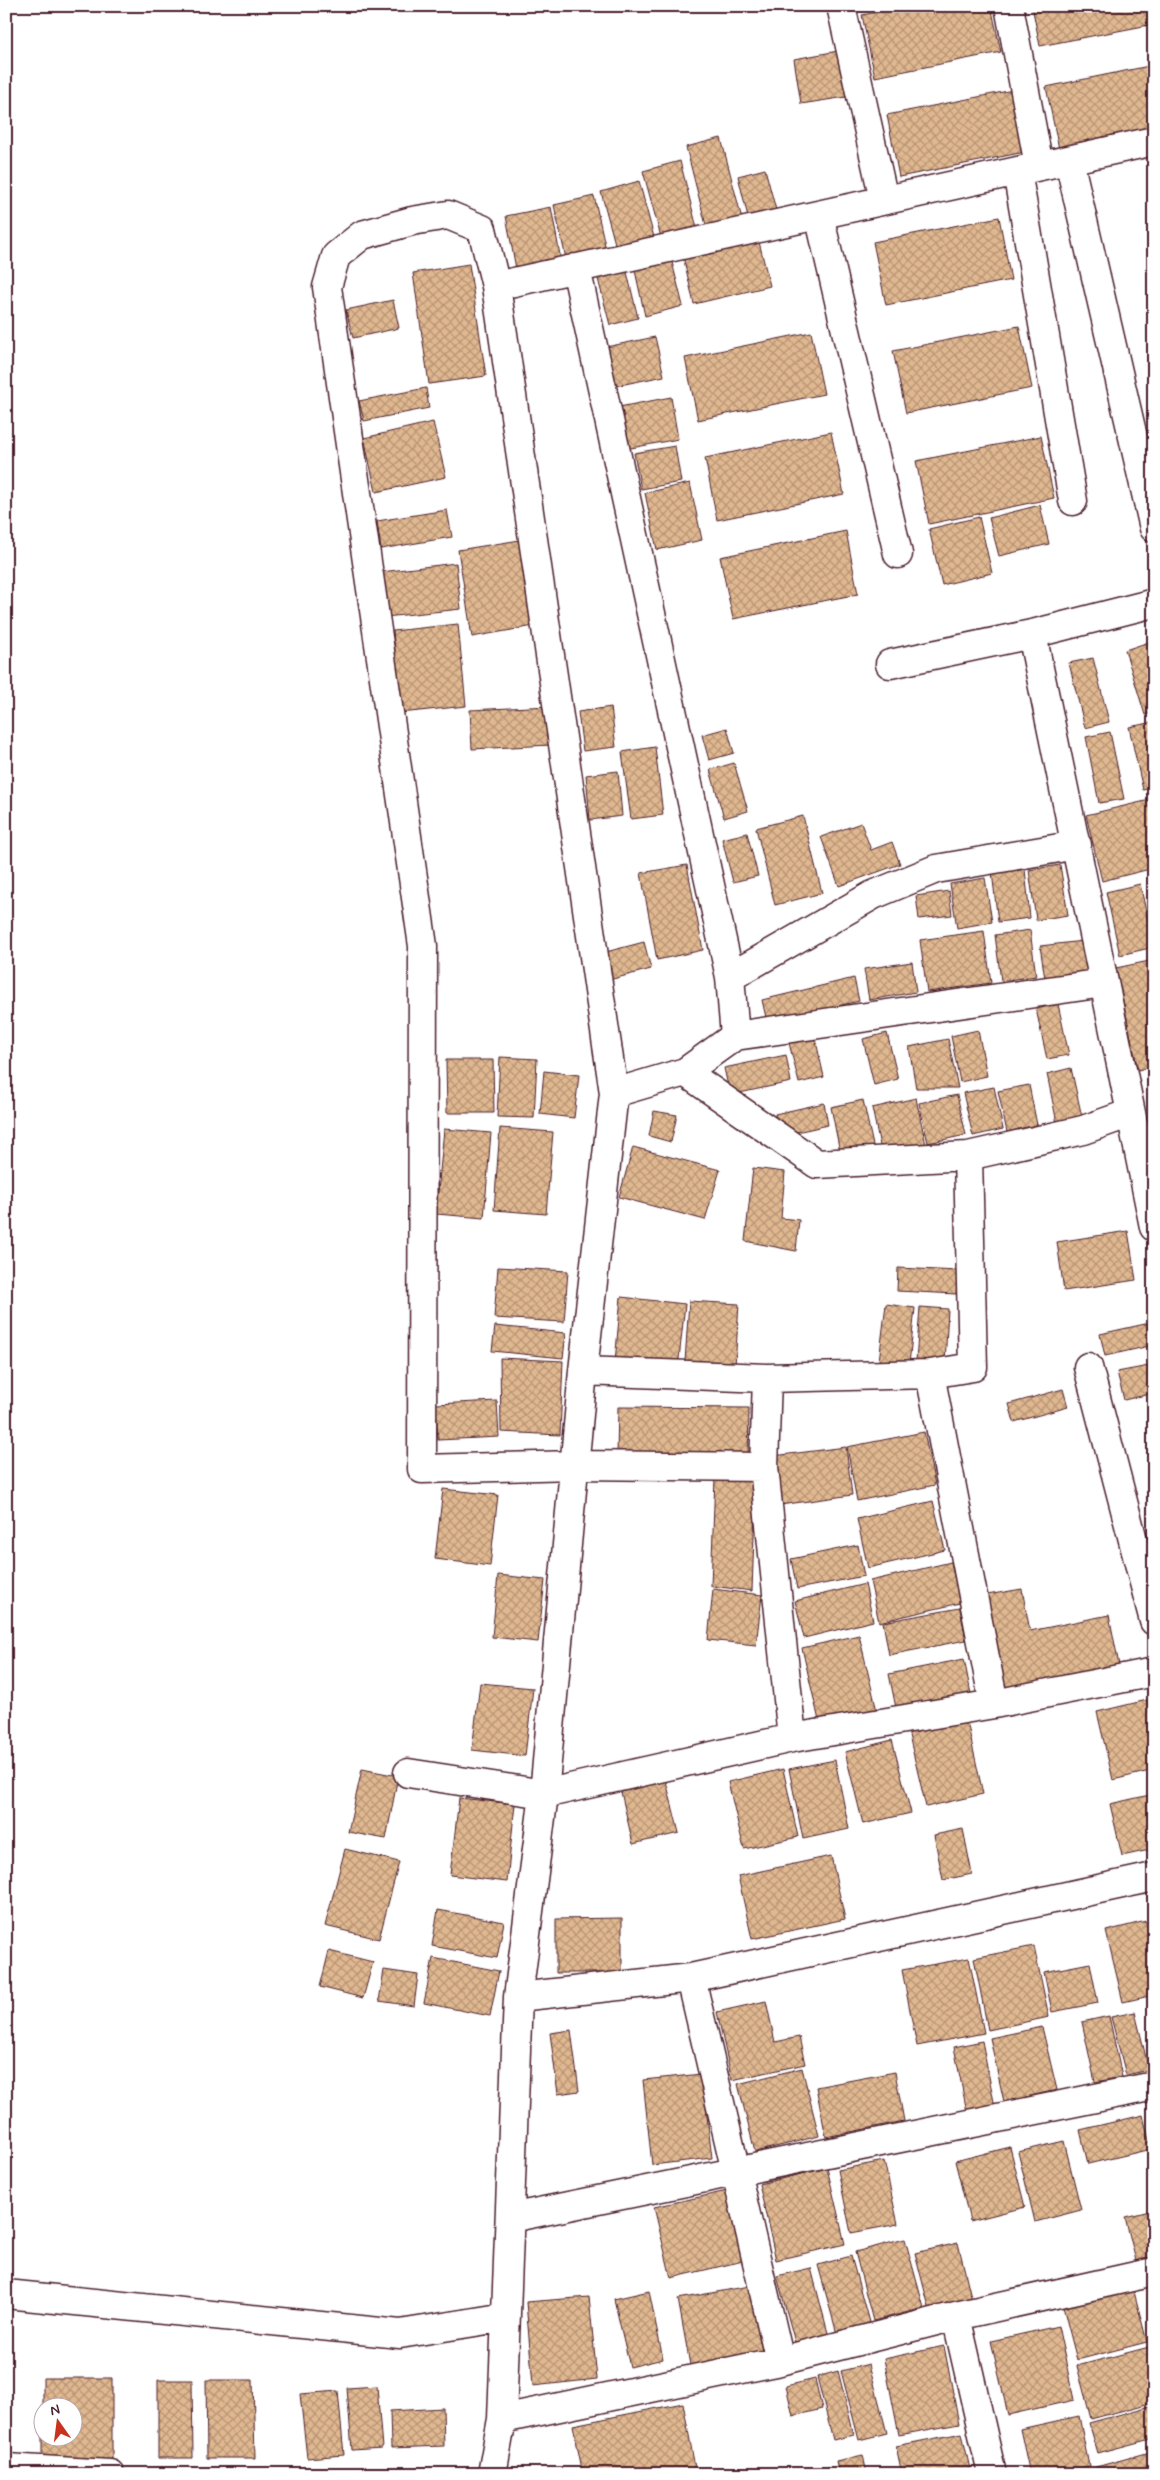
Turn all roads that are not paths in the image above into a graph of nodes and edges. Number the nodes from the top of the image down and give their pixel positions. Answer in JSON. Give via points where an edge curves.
{"nodes":[{"id":1,"x":841,"y":6,"type":"edge"},
{"id":2,"x":1009,"y":6,"type":"edge"},
{"id":3,"x":1154,"y":141,"type":"edge"},
{"id":4,"x":1070,"y":160,"type":"junction"},
{"id":5,"x":1028,"y":168,"type":"junction"},
{"id":6,"x":884,"y":200,"type":"junction"},
{"id":7,"x":819,"y":215,"type":"junction"},
{"id":8,"x":576,"y":268,"type":"junction"},
{"id":9,"x":496,"y":286,"type":"junction"},
{"id":10,"x":1073,"y":501,"type":"dead end"},
{"id":11,"x":1154,"y":528,"type":"edge"},
{"id":12,"x":898,"y":554,"type":"dead end"},
{"id":13,"x":1154,"y":603,"type":"edge"},
{"id":14,"x":1032,"y":634,"type":"junction"},
{"id":15,"x":890,"y":664,"type":"dead end"},
{"id":16,"x":1077,"y":845,"type":"junction"},
{"id":17,"x":730,"y":977,"type":"junction"},
{"id":18,"x":1104,"y":983,"type":"junction"},
{"id":19,"x":735,"y":1036,"type":"junction"},
{"id":20,"x":685,"y":1072,"type":"junction"},
{"id":21,"x":614,"y":1093,"type":"junction"},
{"id":22,"x":1131,"y":1113,"type":"junction"},
{"id":23,"x":968,"y":1156,"type":"junction"},
{"id":24,"x":1154,"y":1227,"type":"edge"},
{"id":25,"x":1088,"y":1367,"type":"dead end"},
{"id":26,"x":582,"y":1371,"type":"junction"},
{"id":27,"x":930,"y":1374,"type":"junction"},
{"id":28,"x":767,"y":1378,"type":"junction"},
{"id":29,"x":574,"y":1465,"type":"junction"},
{"id":30,"x":764,"y":1467,"type":"junction"},
{"id":31,"x":1154,"y":1621,"type":"edge"},
{"id":32,"x":1154,"y":1672,"type":"edge"},
{"id":33,"x":994,"y":1704,"type":"junction"},
{"id":34,"x":792,"y":1738,"type":"junction"},
{"id":35,"x":408,"y":1773,"type":"dead end"},
{"id":36,"x":544,"y":1794,"type":"junction"},
{"id":37,"x":1154,"y":1877,"type":"edge"},
{"id":38,"x":691,"y":1978,"type":"junction"},
{"id":39,"x":518,"y":1997,"type":"junction"},
{"id":40,"x":1154,"y":2086,"type":"edge"},
{"id":41,"x":735,"y":2171,"type":"junction"},
{"id":42,"x":510,"y":2218,"type":"junction"},
{"id":43,"x":1154,"y":2272,"type":"edge"},
{"id":44,"x":6,"y":2294,"type":"edge"},
{"id":45,"x":956,"y":2316,"type":"junction"},
{"id":46,"x":506,"y":2317,"type":"junction"},
{"id":47,"x":780,"y":2362,"type":"junction"},
{"id":48,"x":502,"y":2419,"type":"junction"},
{"id":49,"x":6,"y":2468,"type":"edge"},
{"id":50,"x":110,"y":2474,"type":"edge"},
{"id":51,"x":492,"y":2474,"type":"edge"},
{"id":52,"x":992,"y":2474,"type":"edge"}],
"edges":[{"from":1,"to":6,"type":"street"},
{"from":2,"to":5,"type":"street"},
{"from":3,"to":4,"type":"street"},
{"from":4,"to":5,"type":"street"},
{"from":4,"to":11,"type":"street"},
{"from":5,"to":6,"type":"street"},
{"from":5,"to":10,"type":"street"},
{"from":6,"to":7,"type":"street"},
{"from":7,"to":8,"type":"street"},
{"from":7,"to":12,"type":"street"},
{"from":8,"to":9,"type":"street"},
{"from":8,"to":17,"type":"street"},
{"from":9,"to":21,"type":"street"},
{"from":9,"to":29,"type":"street","via":[[482,229],[448,215],[362,235],[336,256],[328,287],[422,946],[422,1469]]},
{"from":13,"to":14,"type":"street"},
{"from":14,"to":15,"type":"street"},
{"from":14,"to":16,"type":"street"},
{"from":16,"to":17,"type":"street","via":[[936,869],[873,895]]},
{"from":16,"to":18,"type":"street"},
{"from":17,"to":19,"type":"street"},
{"from":18,"to":19,"type":"street"},
{"from":18,"to":22,"type":"street"},
{"from":19,"to":20,"type":"street"},
{"from":20,"to":21,"type":"street"},
{"from":20,"to":23,"type":"street","via":[[817,1164]]},
{"from":21,"to":26,"type":"street"},
{"from":22,"to":23,"type":"street","via":[[1082,1130]]},
{"from":22,"to":24,"type":"street"},
{"from":23,"to":27,"type":"street","via":[[973,1367]]},
{"from":25,"to":31,"type":"street"},
{"from":26,"to":28,"type":"street"},
{"from":26,"to":29,"type":"street"},
{"from":27,"to":28,"type":"street"},
{"from":27,"to":33,"type":"street"},
{"from":28,"to":30,"type":"street"},
{"from":29,"to":30,"type":"street"},
{"from":29,"to":36,"type":"street"},
{"from":30,"to":34,"type":"street"},
{"from":32,"to":33,"type":"street"},
{"from":33,"to":34,"type":"street"},
{"from":34,"to":36,"type":"street"},
{"from":35,"to":36,"type":"street"},
{"from":36,"to":39,"type":"street"},
{"from":37,"to":38,"type":"street"},
{"from":38,"to":39,"type":"street"},
{"from":38,"to":41,"type":"street"},
{"from":39,"to":42,"type":"street"},
{"from":40,"to":41,"type":"street"},
{"from":41,"to":42,"type":"street"},
{"from":41,"to":47,"type":"street"},
{"from":42,"to":46,"type":"street"},
{"from":43,"to":45,"type":"street"},
{"from":44,"to":46,"type":"street","via":[[400,2334]]},
{"from":45,"to":47,"type":"street"},
{"from":45,"to":52,"type":"street"},
{"from":46,"to":48,"type":"street"},
{"from":47,"to":48,"type":"street"},
{"from":48,"to":51,"type":"street"},
{"from":49,"to":50,"type":"street"}]}
